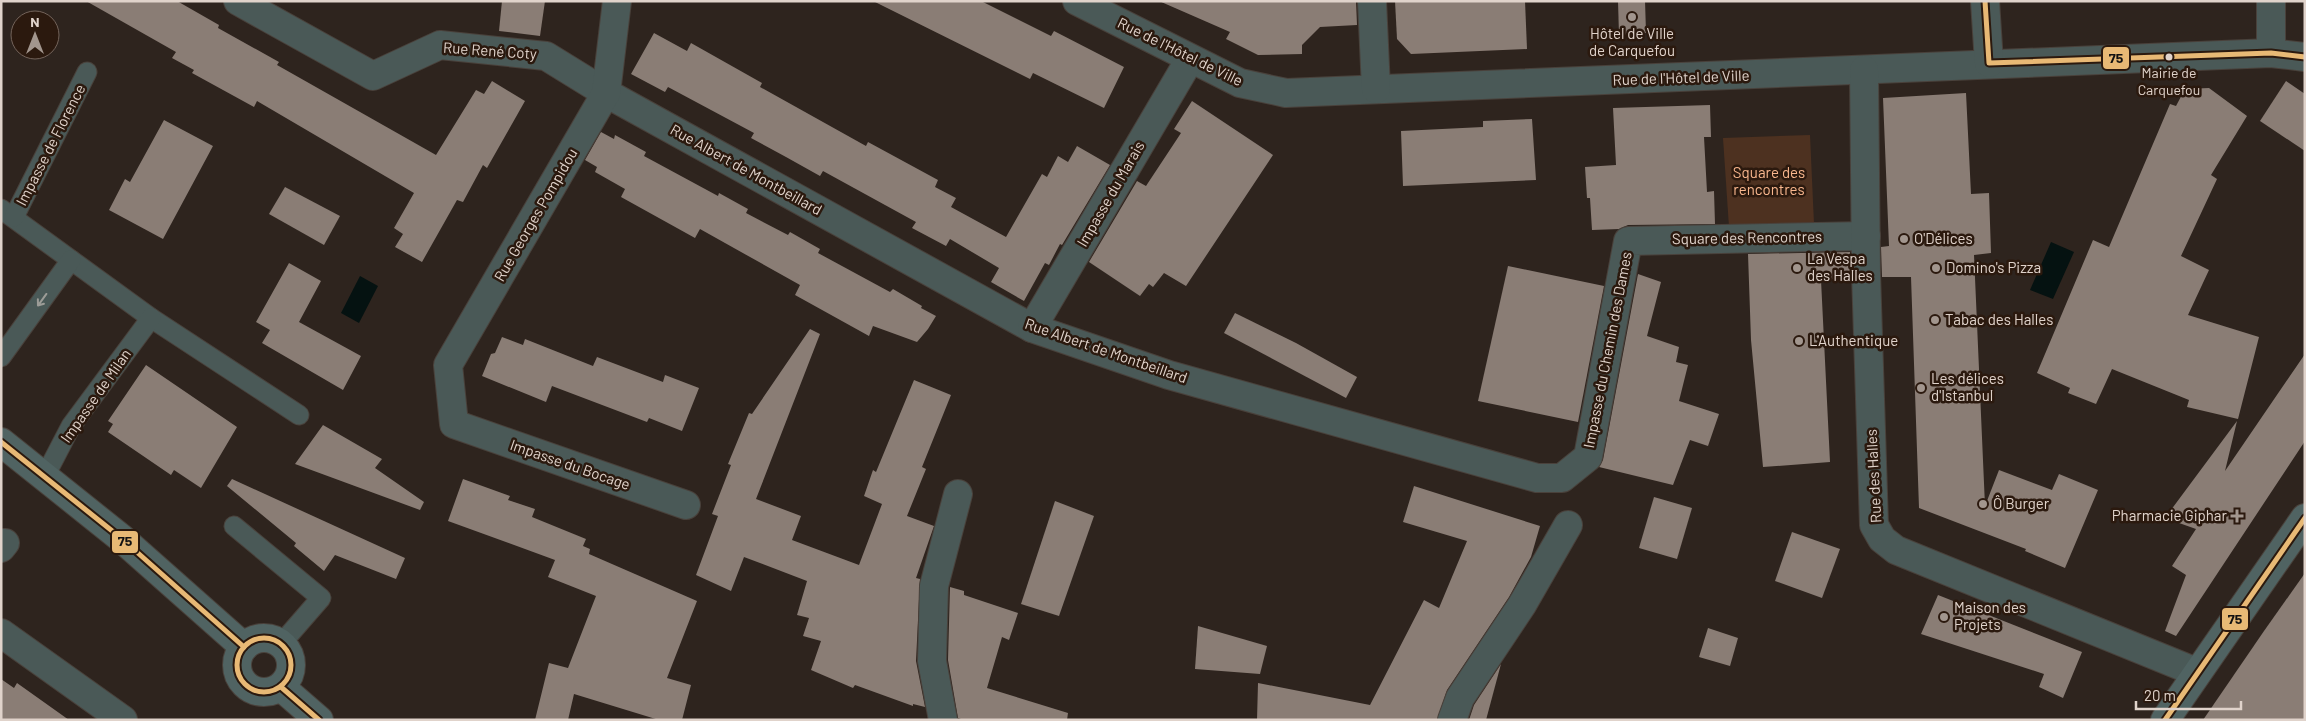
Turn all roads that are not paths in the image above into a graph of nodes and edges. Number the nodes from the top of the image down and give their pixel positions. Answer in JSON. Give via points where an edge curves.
{"nodes":[{"id":1,"x":238,"y":1,"type":"edge"},
{"id":2,"x":617,"y":1,"type":"edge"},
{"id":3,"x":1077,"y":1,"type":"edge"},
{"id":4,"x":1372,"y":1,"type":"edge"},
{"id":5,"x":1984,"y":1,"type":"edge"},
{"id":6,"x":2271,"y":1,"type":"edge"},
{"id":7,"x":2272,"y":53,"type":"junction"},
{"id":8,"x":2305,"y":57,"type":"edge"},
{"id":9,"x":1190,"y":59,"type":"junction"},
{"id":10,"x":1989,"y":64,"type":"junction"},
{"id":11,"x":1864,"y":70,"type":"junction"},
{"id":12,"x":87,"y":72,"type":"dead end"},
{"id":13,"x":1376,"y":89,"type":"junction"},
{"id":14,"x":606,"y":93,"type":"junction"},
{"id":15,"x":8,"y":213,"type":"edge"},
{"id":16,"x":1866,"y":236,"type":"junction"},
{"id":17,"x":1628,"y":241,"type":"joint"},
{"id":18,"x":71,"y":260,"type":"junction"},
{"id":19,"x":151,"y":318,"type":"junction"},
{"id":20,"x":1032,"y":328,"type":"junction"},
{"id":21,"x":1,"y":357,"type":"edge"},
{"id":22,"x":300,"y":415,"type":"dead end"},
{"id":23,"x":454,"y":424,"type":"joint"},
{"id":24,"x":1,"y":442,"type":"edge"},
{"id":25,"x":45,"y":476,"type":"junction"},
{"id":26,"x":1562,"y":478,"type":"joint"},
{"id":27,"x":958,"y":494,"type":"dead end"},
{"id":28,"x":686,"y":505,"type":"dead end"},
{"id":29,"x":2305,"y":518,"type":"edge"},
{"id":30,"x":1568,"y":525,"type":"dead end"},
{"id":31,"x":234,"y":526,"type":"dead end"},
{"id":32,"x":1,"y":633,"type":"edge"},
{"id":33,"x":281,"y":644,"type":"junction"},
{"id":34,"x":244,"y":647,"type":"junction"},
{"id":35,"x":2196,"y":672,"type":"junction"},
{"id":36,"x":280,"y":687,"type":"junction"},
{"id":37,"x":123,"y":720,"type":"edge"},
{"id":38,"x":319,"y":720,"type":"edge"},
{"id":39,"x":943,"y":720,"type":"edge"},
{"id":40,"x":1452,"y":720,"type":"edge"},
{"id":41,"x":2165,"y":720,"type":"edge"}],
"edges":[{"from":1,"to":14,"type":"street","name":"Rue René Coty","via":[[373,76],[440,46],[546,56]]},
{"from":2,"to":14,"type":"street","name":"Rue Georges Pompidou"},
{"from":3,"to":9,"type":"street","name":"Rue de l'Hôtel de Ville"},
{"from":4,"to":13,"type":"street"},
{"from":5,"to":10,"type":"street"},
{"from":6,"to":7,"type":"street"},
{"from":7,"to":8,"type":"street","name":"Rue de l'Hôtel de Ville"},
{"from":7,"to":10,"type":"street","name":"Rue de l'Hôtel de Ville"},
{"from":9,"to":13,"type":"street","name":"Rue de l'Hôtel de Ville","via":[[1240,83],[1286,93]]},
{"from":9,"to":20,"type":"street","name":"Impasse du Marais"},
{"from":10,"to":11,"type":"street","name":"Rue de l'Hôtel de Ville"},
{"from":11,"to":13,"type":"street","name":"Rue de l'Hôtel de Ville"},
{"from":11,"to":16,"type":"street","name":"Rue des Halles"},
{"from":12,"to":15,"type":"lane","name":"Impasse de Florence"},
{"from":14,"to":20,"type":"street","name":"Rue Albert de Montbeillard"},
{"from":14,"to":23,"type":"street","name":"Rue Georges Pompidou","via":[[448,366]]},
{"from":15,"to":18,"type":"lane","name":"Impasse de Florence"},
{"from":16,"to":17,"type":"street","name":"Square des Rencontres"},
{"from":16,"to":35,"type":"street","name":"Rue des Halles","via":[[1874,525],[1882,539],[1896,550]]},
{"from":17,"to":26,"type":"street","name":"Impasse du Chemin des Dames","via":[[1588,457]]},
{"from":18,"to":19,"type":"lane"},
{"from":18,"to":21,"type":"lane","one_way":true},
{"from":19,"to":22,"type":"lane"},
{"from":19,"to":25,"type":"lane","name":"Impasse de Milan","via":[[71,426]]},
{"from":20,"to":26,"type":"street","name":"Rue Albert de Montbeillard","via":[[1169,375],[1537,478]]},
{"from":23,"to":28,"type":"street","name":"Impasse du Bocage"},
{"from":24,"to":25,"type":"street"},
{"from":25,"to":34,"type":"street","via":[[121,538]]},
{"from":27,"to":39,"type":"street","via":[[934,586],[932,660]]},
{"from":29,"to":35,"type":"street"},
{"from":30,"to":40,"type":"street","via":[[1522,605],[1460,698]]},
{"from":31,"to":33,"type":"lane","via":[[321,598]]},
{"from":32,"to":37,"type":"street"},
{"from":33,"to":34,"type":"street","via":[[262,638]]},
{"from":33,"to":36,"type":"street","via":[[287,650],[292,666],[286,682]]},
{"from":34,"to":36,"type":"street","via":[[237,665],[244,684],[262,692]]},
{"from":35,"to":41,"type":"street"},
{"from":36,"to":38,"type":"street"}]}
